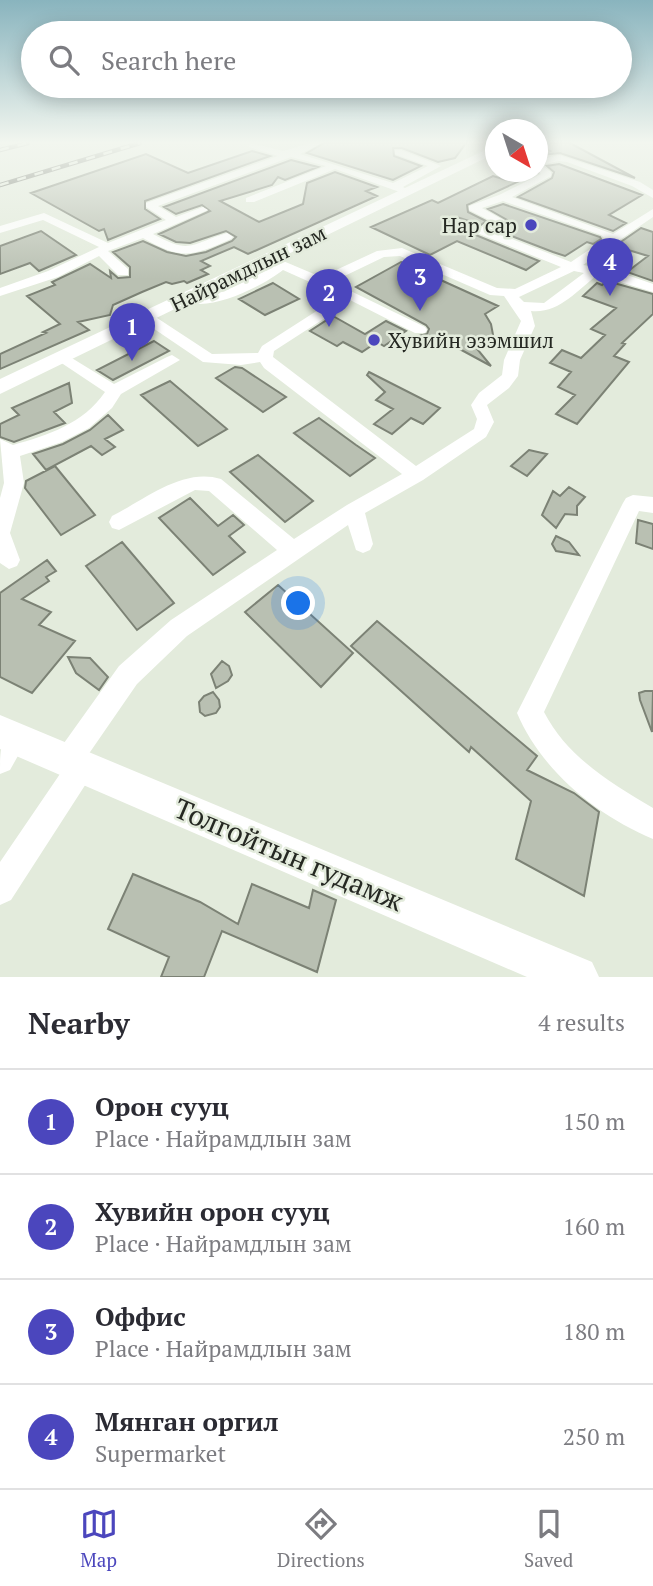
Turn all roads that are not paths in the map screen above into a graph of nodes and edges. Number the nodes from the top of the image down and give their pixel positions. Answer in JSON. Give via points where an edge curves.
{"nodes":[{"id":1,"x":195,"y":189,"type":"edge"},
{"id":2,"x":279,"y":189,"type":"edge"},
{"id":3,"x":397,"y":189,"type":"edge"},
{"id":4,"x":404,"y":189,"type":"edge"},
{"id":5,"x":519,"y":189,"type":"edge"},
{"id":6,"x":401,"y":190,"type":"junction"},
{"id":7,"x":503,"y":197,"type":"junction"},
{"id":8,"x":250,"y":200,"type":"dead end"},
{"id":9,"x":203,"y":210,"type":"dead end"},
{"id":10,"x":653,"y":212,"type":"edge"},
{"id":11,"x":173,"y":220,"type":"junction"},
{"id":12,"x":456,"y":222,"type":"dead end"},
{"id":13,"x":0,"y":230,"type":"edge"},
{"id":14,"x":482,"y":232,"type":"junction"},
{"id":15,"x":143,"y":233,"type":"junction"},
{"id":16,"x":227,"y":237,"type":"dead end"},
{"id":17,"x":612,"y":239,"type":"junction"},
{"id":18,"x":105,"y":249,"type":"junction"},
{"id":19,"x":276,"y":261,"type":"junction"},
{"id":20,"x":572,"y":267,"type":"junction"},
{"id":21,"x":595,"y":271,"type":"junction"},
{"id":22,"x":123,"y":272,"type":"dead end"},
{"id":23,"x":322,"y":282,"type":"junction"},
{"id":24,"x":653,"y":288,"type":"edge"},
{"id":25,"x":339,"y":290,"type":"junction"},
{"id":26,"x":0,"y":292,"type":"edge"},
{"id":27,"x":0,"y":299,"type":"edge"},
{"id":28,"x":516,"y":300,"type":"junction"},
{"id":29,"x":146,"y":317,"type":"junction"},
{"id":30,"x":420,"y":330,"type":"dead end"},
{"id":31,"x":62,"y":357,"type":"junction"},
{"id":32,"x":265,"y":357,"type":"junction"},
{"id":33,"x":172,"y":360,"type":"dead end"},
{"id":34,"x":0,"y":387,"type":"edge"},
{"id":35,"x":116,"y":390,"type":"junction"},
{"id":36,"x":5,"y":448,"type":"edge"},
{"id":37,"x":416,"y":475,"type":"junction"},
{"id":38,"x":653,"y":505,"type":"edge"},
{"id":39,"x":354,"y":510,"type":"junction"},
{"id":40,"x":118,"y":522,"type":"dead end"},
{"id":41,"x":0,"y":533,"type":"edge"},
{"id":42,"x":363,"y":544,"type":"dead end"},
{"id":43,"x":293,"y":551,"type":"junction"},
{"id":44,"x":9,"y":560,"type":"dead end"},
{"id":45,"x":5,"y":743,"type":"edge"},
{"id":46,"x":75,"y":763,"type":"junction"},
{"id":47,"x":653,"y":824,"type":"edge"},
{"id":48,"x":0,"y":888,"type":"edge"},
{"id":49,"x":577,"y":977,"type":"edge"}],
"edges":[{"from":1,"to":11,"type":"street","via":[[150,205]]},
{"from":2,"to":8,"type":"street"},
{"from":3,"to":6,"type":"street"},
{"from":4,"to":6,"type":"main road","name":"Найрамдлын зам"},
{"from":5,"to":7,"type":"street"},
{"from":6,"to":19,"type":"main road","name":"Найрамдлын зам"},
{"from":7,"to":14,"type":"street","via":[[473,208],[499,221]]},
{"from":7,"to":17,"type":"street"},
{"from":9,"to":11,"type":"street"},
{"from":10,"to":17,"type":"street"},
{"from":11,"to":15,"type":"street"},
{"from":12,"to":14,"type":"street"},
{"from":13,"to":18,"type":"street","via":[[44,216]]},
{"from":14,"to":20,"type":"street"},
{"from":15,"to":16,"type":"street","via":[[173,250],[197,250]]},
{"from":15,"to":18,"type":"street"},
{"from":17,"to":20,"type":"street"},
{"from":18,"to":22,"type":"street"},
{"from":18,"to":26,"type":"street"},
{"from":19,"to":23,"type":"street"},
{"from":19,"to":29,"type":"main road","name":"Найрамдлын зам"},
{"from":20,"to":21,"type":"street"},
{"from":20,"to":28,"type":"street","via":[[523,291]]},
{"from":21,"to":24,"type":"street"},
{"from":21,"to":28,"type":"street","via":[[549,306]]},
{"from":23,"to":25,"type":"street"},
{"from":23,"to":28,"type":"street","via":[[381,254],[402,252]]},
{"from":25,"to":30,"type":"street"},
{"from":25,"to":32,"type":"street","via":[[334,306],[267,349]]},
{"from":26,"to":27,"type":"street"},
{"from":28,"to":37,"type":"street","via":[[530,319],[529,326],[512,359],[510,375],[481,399],[486,425]]},
{"from":29,"to":31,"type":"main road","name":"Найрамдлын зам"},
{"from":29,"to":32,"type":"street","via":[[208,359]]},
{"from":31,"to":34,"type":"main road","name":"Найрамдлын зам"},
{"from":31,"to":35,"type":"street"},
{"from":32,"to":37,"type":"street"},
{"from":33,"to":35,"type":"street"},
{"from":35,"to":36,"type":"street","via":[[95,418],[54,439]]},
{"from":36,"to":41,"type":"street","via":[[14,483]]},
{"from":37,"to":39,"type":"street"},
{"from":38,"to":47,"type":"street","via":[[633,503],[530,713],[539,735],[565,763],[598,791]]},
{"from":39,"to":42,"type":"street"},
{"from":39,"to":43,"type":"street"},
{"from":40,"to":43,"type":"street","via":[[192,483],[205,482],[214,484]]},
{"from":41,"to":44,"type":"street"},
{"from":43,"to":46,"type":"street","via":[[153,650],[128,675]]},
{"from":45,"to":46,"type":"main road","name":"Толгойтын гудамж"},
{"from":46,"to":48,"type":"street"},
{"from":46,"to":49,"type":"main road","name":"Толгойтын гудамж"}]}
